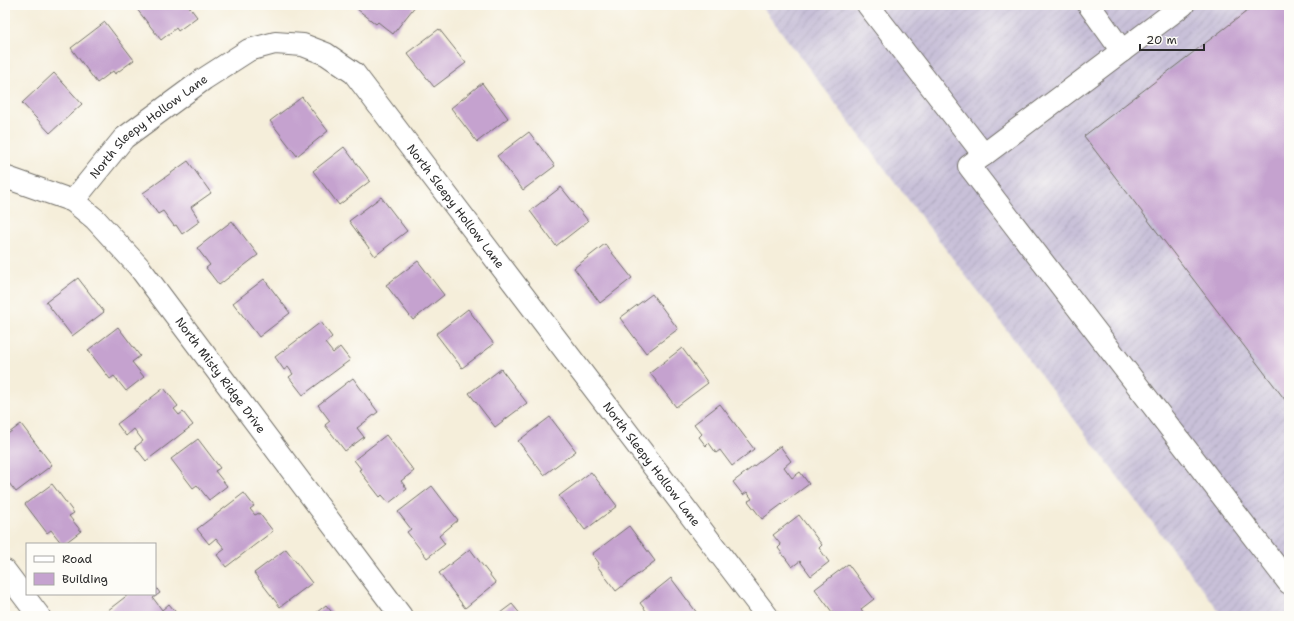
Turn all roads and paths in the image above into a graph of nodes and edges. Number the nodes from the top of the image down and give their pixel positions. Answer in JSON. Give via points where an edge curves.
{"nodes":[{"id":1,"x":868,"y":5,"type":"edge"},
{"id":2,"x":1089,"y":5,"type":"edge"},
{"id":3,"x":1183,"y":5,"type":"edge"},
{"id":4,"x":1122,"y":51,"type":"junction"},
{"id":5,"x":984,"y":155,"type":"junction"},
{"id":6,"x":5,"y":176,"type":"edge"},
{"id":7,"x":73,"y":201,"type":"junction"},
{"id":8,"x":5,"y":572,"type":"edge"},
{"id":9,"x":1289,"y":583,"type":"edge"},
{"id":10,"x":39,"y":616,"type":"edge"},
{"id":11,"x":401,"y":616,"type":"edge"},
{"id":12,"x":767,"y":616,"type":"edge"}],
"edges":[{"from":1,"to":5,"type":"street"},
{"from":2,"to":4,"type":"street"},
{"from":3,"to":4,"type":"street"},
{"from":4,"to":5,"type":"street"},
{"from":5,"to":9,"type":"street","via":[[969,166]]},
{"from":6,"to":7,"type":"street","name":"North Misty Ridge Drive"},
{"from":7,"to":11,"type":"street","name":"North Misty Ridge Drive","via":[[95,219],[140,267]]},
{"from":7,"to":12,"type":"street","name":"North Sleepy Hollow Lane","via":[[124,138],[204,79],[249,50],[275,43],[303,45],[326,54],[354,73]]},
{"from":8,"to":10,"type":"street"}]}
